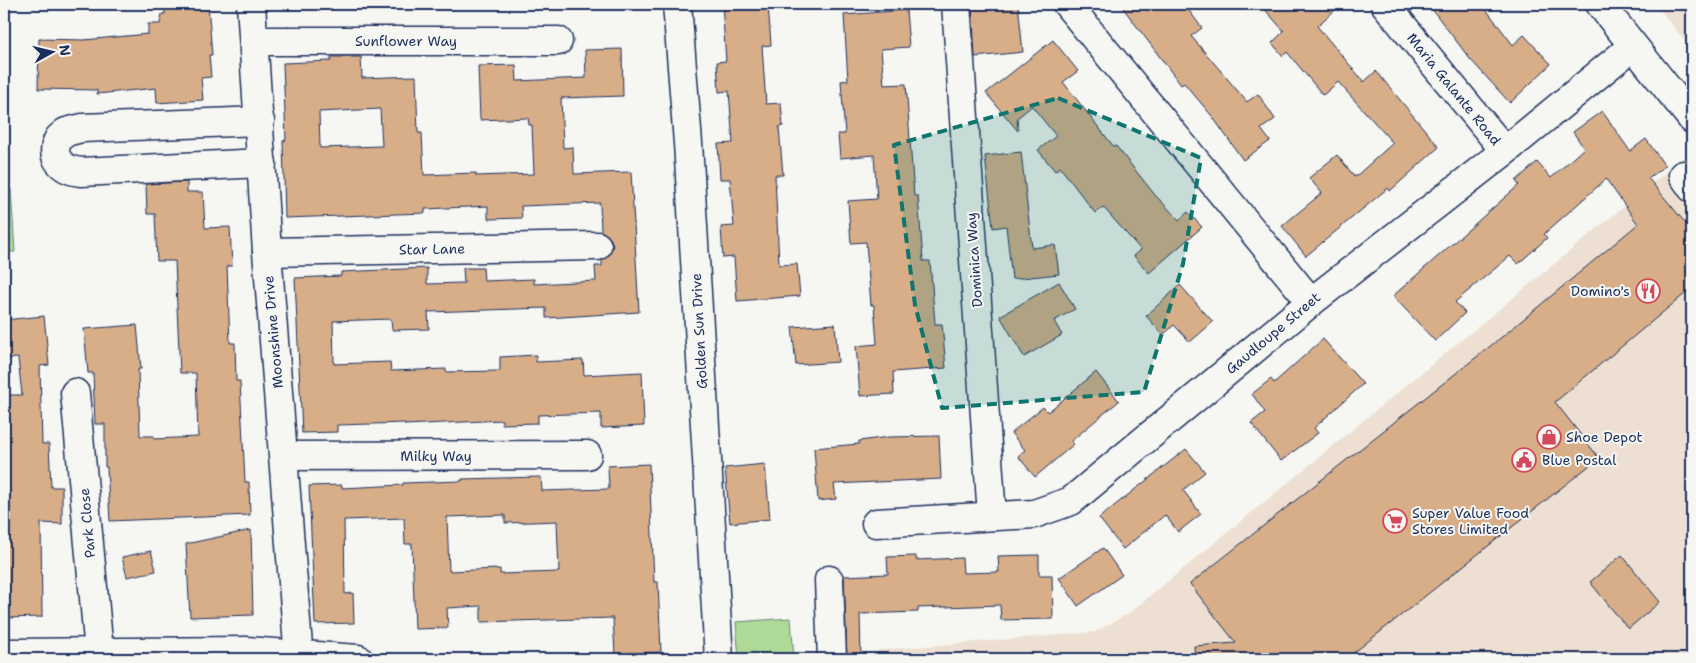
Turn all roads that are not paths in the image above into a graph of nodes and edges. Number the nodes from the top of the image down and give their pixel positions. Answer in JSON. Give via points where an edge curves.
{"nodes":[{"id":1,"x":251,"y":4,"type":"edge"},
{"id":2,"x":677,"y":4,"type":"edge"},
{"id":3,"x":956,"y":4,"type":"edge"},
{"id":4,"x":1067,"y":4,"type":"edge"},
{"id":5,"x":1385,"y":4,"type":"edge"},
{"id":6,"x":1600,"y":4,"type":"edge"},
{"id":7,"x":558,"y":41,"type":"dead end"},
{"id":8,"x":254,"y":42,"type":"junction"},
{"id":9,"x":1633,"y":46,"type":"junction"},
{"id":10,"x":1692,"y":119,"type":"edge"},
{"id":11,"x":260,"y":121,"type":"junction"},
{"id":12,"x":1505,"y":151,"type":"junction"},
{"id":13,"x":262,"y":162,"type":"junction"},
{"id":14,"x":596,"y":246,"type":"dead end"},
{"id":15,"x":267,"y":252,"type":"junction"},
{"id":16,"x":1311,"y":302,"type":"junction"},
{"id":17,"x":75,"y":393,"type":"dead end"},
{"id":18,"x":588,"y":455,"type":"dead end"},
{"id":19,"x":284,"y":456,"type":"junction"},
{"id":20,"x":992,"y":516,"type":"junction"},
{"id":21,"x":876,"y":523,"type":"dead end"},
{"id":22,"x":829,"y":580,"type":"dead end"},
{"id":23,"x":99,"y":652,"type":"junction"},
{"id":24,"x":4,"y":653,"type":"edge"},
{"id":25,"x":298,"y":657,"type":"edge"},
{"id":26,"x":358,"y":659,"type":"edge"},
{"id":27,"x":719,"y":659,"type":"edge"},
{"id":28,"x":832,"y":659,"type":"edge"}],
"edges":[{"from":1,"to":8,"type":"street","name":"Moonshine Drive"},
{"from":2,"to":27,"type":"street","name":"Golden Sun Drive"},
{"from":3,"to":20,"type":"street","name":"Dominica Way"},
{"from":4,"to":16,"type":"street"},
{"from":5,"to":12,"type":"street","name":"Maria Galante Road"},
{"from":6,"to":9,"type":"street"},
{"from":7,"to":8,"type":"street","name":"Sunflower Way"},
{"from":8,"to":11,"type":"street","name":"Moonshine Drive"},
{"from":9,"to":10,"type":"street"},
{"from":9,"to":12,"type":"street","name":"Gaudloupe Street"},
{"from":11,"to":13,"type":"street","name":"Moonshine Drive"},
{"from":11,"to":13,"type":"street","via":[[82,128],[66,132],[59,138],[56,154],[64,168],[81,172]]},
{"from":12,"to":16,"type":"street","name":"Gaudloupe Street"},
{"from":13,"to":15,"type":"street","name":"Moonshine Drive"},
{"from":14,"to":15,"type":"street","name":"Star Lane"},
{"from":15,"to":19,"type":"street","name":"Moonshine Drive"},
{"from":16,"to":20,"type":"street","name":"Gaudloupe Street","via":[[1071,501],[1034,514]]},
{"from":17,"to":23,"type":"street","name":"Park Close"},
{"from":18,"to":19,"type":"street","name":"Milky Way"},
{"from":19,"to":25,"type":"street","name":"Moonshine Drive"},
{"from":20,"to":21,"type":"street","name":"Gaudloupe Street"},
{"from":22,"to":28,"type":"street"},
{"from":23,"to":24,"type":"street"},
{"from":23,"to":25,"type":"street","via":[[246,651]]},
{"from":25,"to":26,"type":"street"}]}
